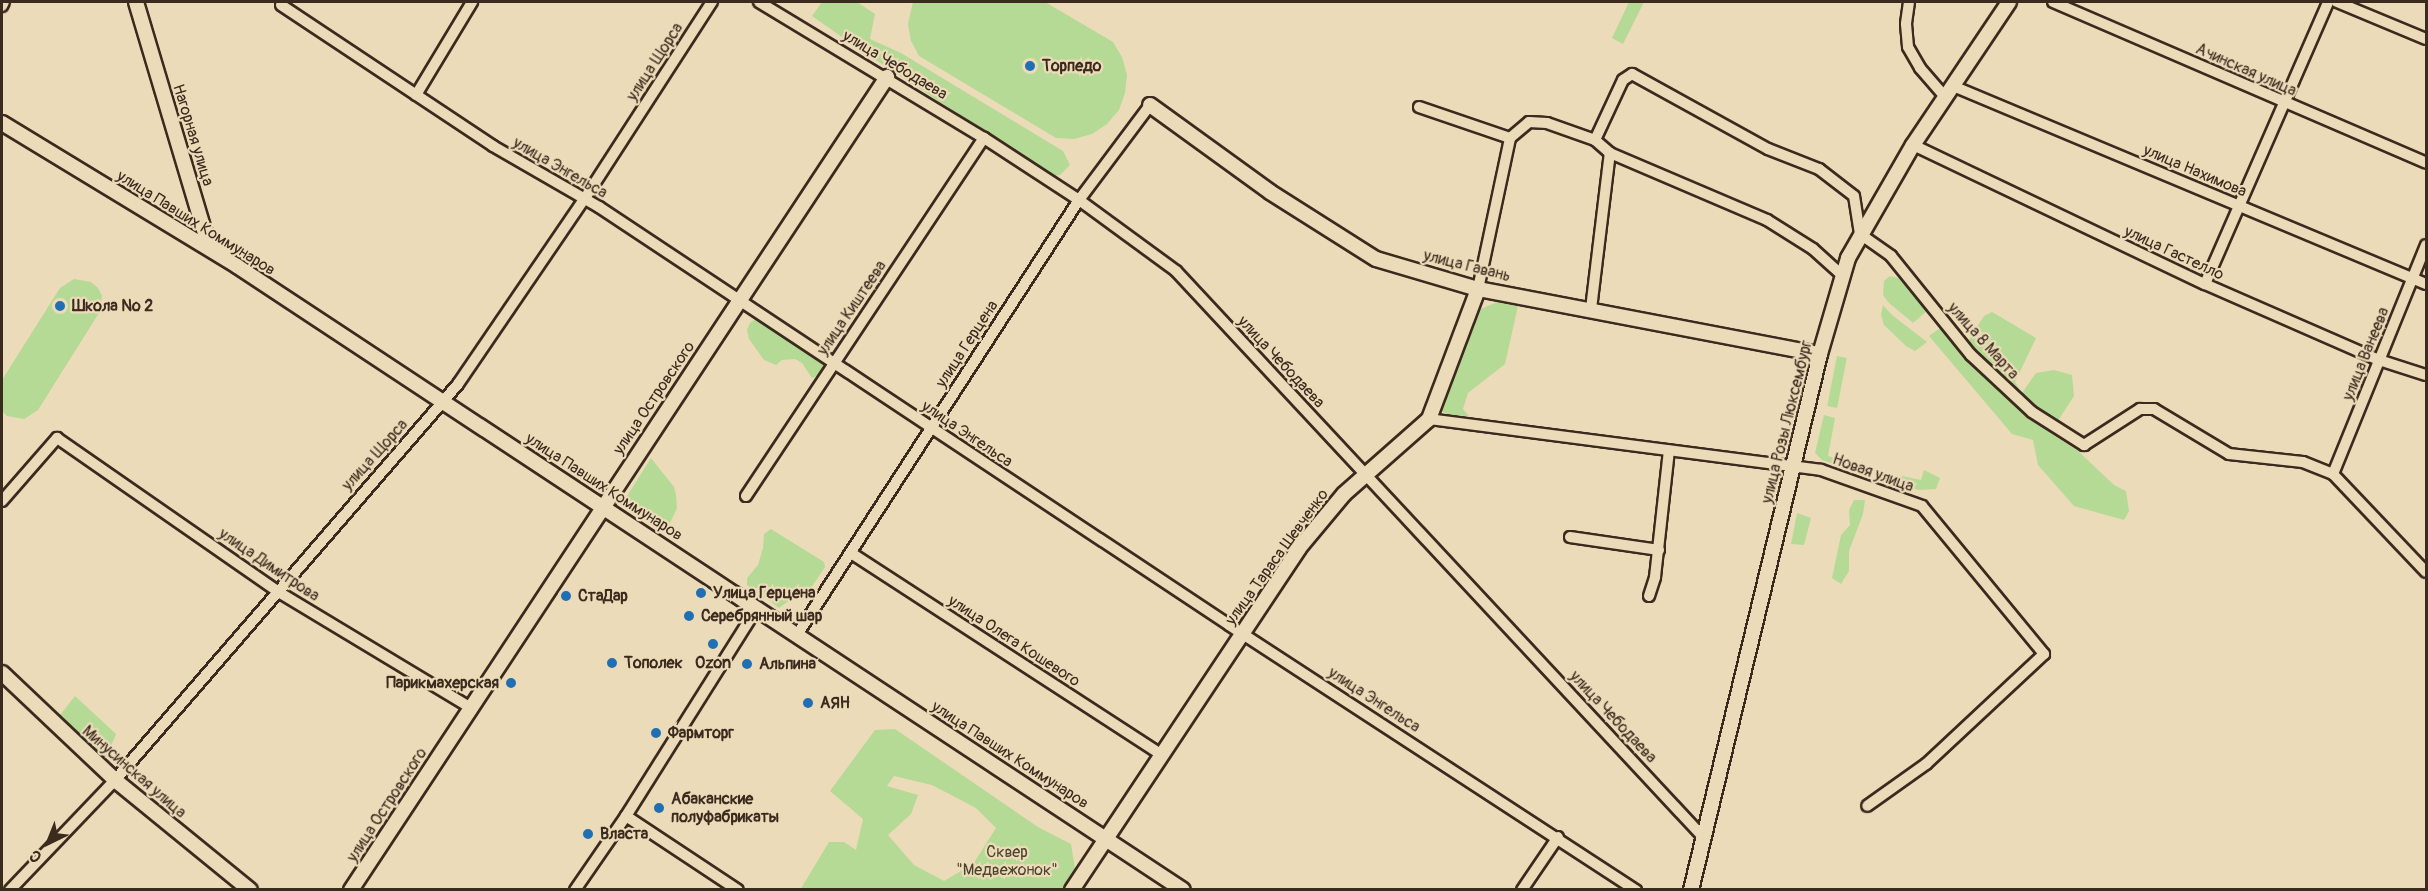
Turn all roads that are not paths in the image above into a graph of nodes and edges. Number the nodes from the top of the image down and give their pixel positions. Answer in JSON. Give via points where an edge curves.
{"nodes":[{"id":1,"x":4,"y":2,"type":"edge"},
{"id":2,"x":136,"y":2,"type":"edge"},
{"id":3,"x":472,"y":2,"type":"edge"},
{"id":4,"x":712,"y":2,"type":"edge"},
{"id":5,"x":759,"y":2,"type":"edge"},
{"id":6,"x":1909,"y":2,"type":"edge"},
{"id":7,"x":2009,"y":2,"type":"edge"},
{"id":8,"x":2053,"y":2,"type":"edge"},
{"id":9,"x":2328,"y":2,"type":"edge"},
{"id":10,"x":2337,"y":2,"type":"edge"},
{"id":11,"x":281,"y":5,"type":"dead end"},
{"id":12,"x":2,"y":6,"type":"edge"},
{"id":13,"x":2427,"y":39,"type":"edge"},
{"id":14,"x":887,"y":77,"type":"junction"},
{"id":15,"x":1949,"y":92,"type":"junction"},
{"id":16,"x":416,"y":95,"type":"junction"},
{"id":17,"x":2284,"y":103,"type":"junction"},
{"id":18,"x":1150,"y":105,"type":"joint"},
{"id":19,"x":1419,"y":107,"type":"dead end"},
{"id":20,"x":2,"y":123,"type":"edge"},
{"id":21,"x":984,"y":138,"type":"junction"},
{"id":22,"x":1510,"y":138,"type":"junction"},
{"id":23,"x":1594,"y":140,"type":"junction"},
{"id":24,"x":1913,"y":145,"type":"junction"},
{"id":25,"x":1610,"y":153,"type":"junction"},
{"id":26,"x":2427,"y":164,"type":"edge"},
{"id":27,"x":585,"y":198,"type":"junction"},
{"id":28,"x":1079,"y":201,"type":"junction"},
{"id":29,"x":2240,"y":206,"type":"junction"},
{"id":30,"x":1860,"y":234,"type":"junction"},
{"id":31,"x":2427,"y":245,"type":"edge"},
{"id":32,"x":237,"y":266,"type":"junction"},
{"id":33,"x":1842,"y":275,"type":"junction"},
{"id":34,"x":2413,"y":278,"type":"junction"},
{"id":35,"x":2205,"y":284,"type":"junction"},
{"id":36,"x":2427,"y":284,"type":"edge"},
{"id":37,"x":1478,"y":289,"type":"junction"},
{"id":38,"x":739,"y":302,"type":"junction"},
{"id":39,"x":1591,"y":309,"type":"junction"},
{"id":40,"x":1820,"y":354,"type":"junction"},
{"id":41,"x":2379,"y":360,"type":"junction"},
{"id":42,"x":833,"y":361,"type":"junction"},
{"id":43,"x":2427,"y":375,"type":"edge"},
{"id":44,"x":443,"y":401,"type":"junction"},
{"id":45,"x":1429,"y":419,"type":"junction"},
{"id":46,"x":930,"y":428,"type":"junction"},
{"id":47,"x":1670,"y":451,"type":"junction"},
{"id":48,"x":1793,"y":466,"type":"junction"},
{"id":49,"x":1365,"y":473,"type":"junction"},
{"id":50,"x":2333,"y":474,"type":"junction"},
{"id":51,"x":746,"y":496,"type":"dead end"},
{"id":52,"x":2,"y":501,"type":"edge"},
{"id":53,"x":602,"y":506,"type":"junction"},
{"id":54,"x":1570,"y":537,"type":"dead end"},
{"id":55,"x":1659,"y":550,"type":"junction"},
{"id":56,"x":851,"y":553,"type":"junction"},
{"id":57,"x":2427,"y":572,"type":"edge"},
{"id":58,"x":277,"y":591,"type":"junction"},
{"id":59,"x":1649,"y":596,"type":"dead end"},
{"id":60,"x":757,"y":608,"type":"junction"},
{"id":61,"x":1242,"y":631,"type":"junction"},
{"id":62,"x":797,"y":635,"type":"junction"},
{"id":63,"x":2,"y":673,"type":"edge"},
{"id":64,"x":471,"y":708,"type":"junction"},
{"id":65,"x":1160,"y":754,"type":"junction"},
{"id":66,"x":115,"y":780,"type":"junction"},
{"id":67,"x":1867,"y":806,"type":"dead end"},
{"id":68,"x":626,"y":816,"type":"junction"},
{"id":69,"x":1558,"y":837,"type":"junction"},
{"id":70,"x":1703,"y":837,"type":"junction"},
{"id":71,"x":1106,"y":838,"type":"junction"},
{"id":72,"x":10,"y":890,"type":"edge"},
{"id":73,"x":250,"y":890,"type":"edge"},
{"id":74,"x":351,"y":890,"type":"edge"},
{"id":75,"x":575,"y":890,"type":"edge"},
{"id":76,"x":738,"y":890,"type":"edge"},
{"id":77,"x":1072,"y":890,"type":"edge"},
{"id":78,"x":1183,"y":890,"type":"edge"},
{"id":79,"x":1522,"y":890,"type":"edge"},
{"id":80,"x":1636,"y":890,"type":"edge"},
{"id":81,"x":1691,"y":890,"type":"edge"}],
"edges":[{"from":1,"to":12,"type":"street"},
{"from":2,"to":32,"type":"street","name":"Нагорная улица","via":[[205,233]]},
{"from":3,"to":16,"type":"street"},
{"from":4,"to":27,"type":"street","name":"улица Щорса"},
{"from":5,"to":14,"type":"street","name":"улица Чебодаева"},
{"from":6,"to":15,"type":"street","via":[[1908,47],[1920,68]]},
{"from":7,"to":15,"type":"street","name":"улица Розы Люксембург"},
{"from":8,"to":17,"type":"street","name":"Ачинская улица"},
{"from":9,"to":17,"type":"street"},
{"from":10,"to":13,"type":"street"},
{"from":11,"to":16,"type":"street","name":"улица Энгельса"},
{"from":14,"to":21,"type":"street","name":"улица Чебодаева"},
{"from":14,"to":38,"type":"street","name":"улица Островского"},
{"from":15,"to":24,"type":"street","name":"улица Розы Люксембург"},
{"from":15,"to":29,"type":"street","name":"улица Нахимова"},
{"from":16,"to":27,"type":"street","name":"улица Энгельса","via":[[493,146]]},
{"from":17,"to":26,"type":"street","name":"Ачинская улица"},
{"from":17,"to":29,"type":"street"},
{"from":18,"to":28,"type":"street","name":"улица Герцена"},
{"from":18,"to":37,"type":"street","name":"улица Гавань","via":[[1270,192],[1376,260]]},
{"from":19,"to":22,"type":"street"},
{"from":20,"to":32,"type":"street","name":"улица Павших Коммунаров"},
{"from":21,"to":28,"type":"street","name":"улица Чебодаева"},
{"from":21,"to":42,"type":"street","name":"улица Киштеева"},
{"from":22,"to":23,"type":"street","via":[[1529,122],[1547,123]]},
{"from":22,"to":37,"type":"street","name":"улица Тараса Шевченко"},
{"from":23,"to":25,"type":"street"},
{"from":23,"to":30,"type":"street","via":[[1623,80],[1632,74],[1768,149],[1820,169],[1854,196]]},
{"from":24,"to":30,"type":"street","name":"улица Розы Люксембург"},
{"from":24,"to":35,"type":"street","name":"улица Гастелло"},
{"from":25,"to":33,"type":"street","via":[[1767,220],[1813,249]]},
{"from":25,"to":39,"type":"street"},
{"from":27,"to":38,"type":"street","name":"улица Энгельса"},
{"from":27,"to":44,"type":"street","name":"улица Щорса","via":[[492,337]]},
{"from":28,"to":46,"type":"street","name":"улица Герцена"},
{"from":28,"to":49,"type":"street","name":"улица Чебодаева","via":[[1176,271]]},
{"from":29,"to":34,"type":"street","name":"улица Нахимова"},
{"from":29,"to":35,"type":"street"},
{"from":30,"to":33,"type":"street","name":"улица Розы Люксембург"},
{"from":30,"to":50,"type":"street","name":"улица 8 Марта","via":[[1891,256],[1971,355],[1997,381],[2032,412],[2084,446],[2140,409],[2154,409],[2229,454],[2303,462]]},
{"from":31,"to":34,"type":"street","name":"улица Ванеева"},
{"from":32,"to":44,"type":"street","name":"улица Павших Коммунаров"},
{"from":33,"to":40,"type":"street","name":"улица Розы Люксембург"},
{"from":34,"to":36,"type":"street","name":"улица Нахимова"},
{"from":34,"to":41,"type":"street","name":"улица Ванеева"},
{"from":35,"to":41,"type":"street","name":"улица Гастелло"},
{"from":37,"to":39,"type":"street","name":"улица Гавань"},
{"from":37,"to":45,"type":"street","name":"улица Тараса Шевченко"},
{"from":38,"to":42,"type":"street","name":"улица Энгельса"},
{"from":38,"to":53,"type":"street","name":"улица Островского"},
{"from":39,"to":40,"type":"street","name":"улица Гавань"},
{"from":40,"to":48,"type":"street","name":"улица Розы Люксембург"},
{"from":41,"to":43,"type":"street","name":"улица Гастелло"},
{"from":41,"to":50,"type":"street","name":"улица Ванеева"},
{"from":42,"to":46,"type":"street","name":"улица Энгельса"},
{"from":42,"to":51,"type":"street","name":"улица Киштеева"},
{"from":44,"to":53,"type":"street","name":"улица Павших Коммунаров"},
{"from":44,"to":58,"type":"street","name":"улица Щорса"},
{"from":45,"to":47,"type":"street","name":"Новая улица"},
{"from":45,"to":49,"type":"street","name":"улица Тараса Шевченко"},
{"from":46,"to":56,"type":"street","name":"улица Герцена"},
{"from":46,"to":61,"type":"street","name":"улица Энгельса"},
{"from":47,"to":48,"type":"street","name":"Новая улица"},
{"from":47,"to":55,"type":"street"},
{"from":48,"to":67,"type":"street","name":"Новая улица","via":[[1842,477],[1922,507],[2044,654],[1926,764]]},
{"from":48,"to":70,"type":"street","name":"улица Розы Люксембург"},
{"from":49,"to":61,"type":"street","name":"улица Тараса Шевченко","via":[[1299,548]]},
{"from":49,"to":70,"type":"street","name":"улица Чебодаева"},
{"from":50,"to":57,"type":"street","name":"улица 8 Марта"},
{"from":52,"to":58,"type":"street","name":"улица Димитрова","via":[[57,438]]},
{"from":53,"to":60,"type":"street","name":"улица Павших Коммунаров"},
{"from":53,"to":64,"type":"street","name":"улица Островского"},
{"from":54,"to":55,"type":"street"},
{"from":55,"to":59,"type":"street"},
{"from":56,"to":62,"type":"street","name":"улица Герцена"},
{"from":56,"to":65,"type":"street","name":"улица Олега Кошевого"},
{"from":58,"to":64,"type":"street","name":"улица Димитрова"},
{"from":58,"to":66,"type":"street","name":"улица Щорса"},
{"from":60,"to":62,"type":"street","name":"улица Павших Коммунаров"},
{"from":60,"to":68,"type":"street"},
{"from":61,"to":65,"type":"street","name":"улица Тараса Шевченко"},
{"from":61,"to":69,"type":"street","name":"улица Энгельса"},
{"from":62,"to":71,"type":"street","name":"улица Павших Коммунаров"},
{"from":63,"to":66,"type":"street","name":"Минусинская улица"},
{"from":64,"to":74,"type":"street","name":"улица Островского"},
{"from":65,"to":71,"type":"street","name":"улица Тараса Шевченко"},
{"from":66,"to":72,"type":"street","name":"улица Щорса"},
{"from":66,"to":73,"type":"street","name":"Минусинская улица"},
{"from":68,"to":75,"type":"street"},
{"from":68,"to":76,"type":"street"},
{"from":69,"to":79,"type":"street"},
{"from":69,"to":80,"type":"street","name":"улица Энгельса"},
{"from":70,"to":81,"type":"street","name":"улица Розы Люксембург"},
{"from":71,"to":77,"type":"street","name":"улица Тараса Шевченко"},
{"from":71,"to":78,"type":"street","name":"улица Павших Коммунаров"}]}
